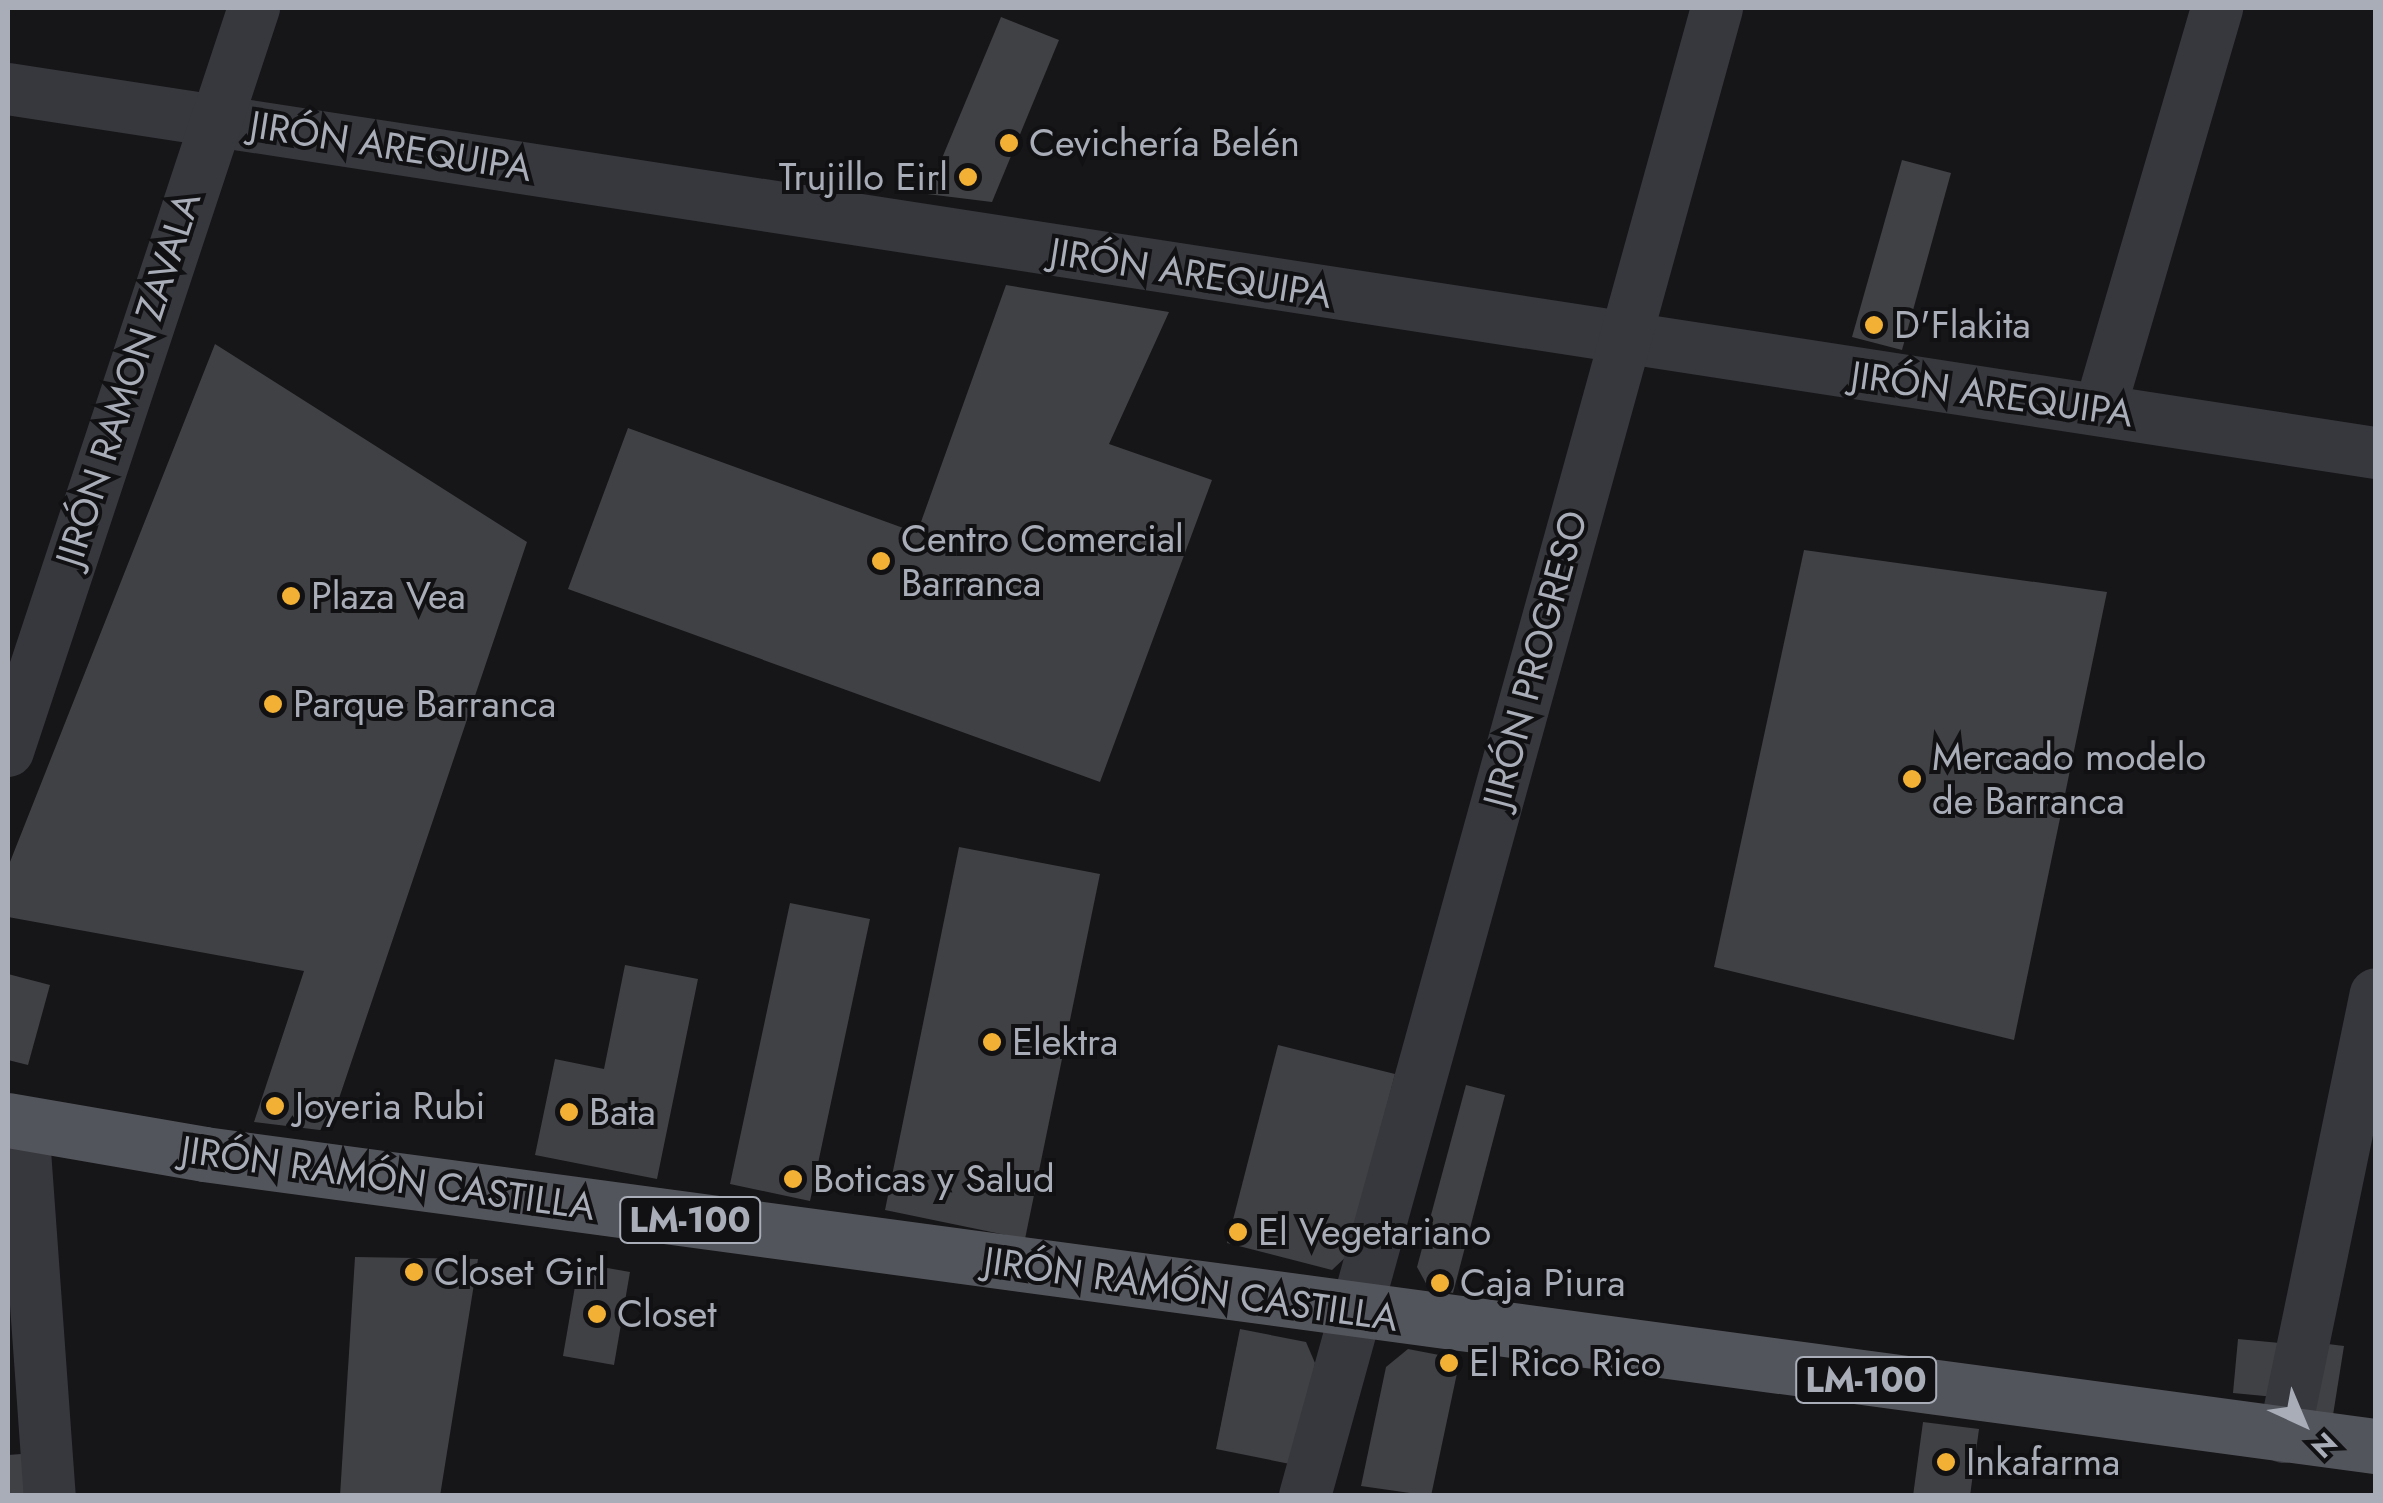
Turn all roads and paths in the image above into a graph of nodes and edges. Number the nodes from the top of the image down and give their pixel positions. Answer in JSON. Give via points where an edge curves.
{"nodes":[{"id":1,"x":254,"y":8,"type":"edge"},
{"id":2,"x":1717,"y":8,"type":"edge"},
{"id":3,"x":2217,"y":8,"type":"edge"},
{"id":4,"x":8,"y":89,"type":"edge"},
{"id":5,"x":213,"y":118,"type":"junction"},
{"id":6,"x":1621,"y":341,"type":"junction"},
{"id":7,"x":2100,"y":409,"type":"junction"},
{"id":8,"x":2376,"y":453,"type":"edge"},
{"id":9,"x":8,"y":751,"type":"edge"},
{"id":10,"x":2376,"y":994,"type":"edge"},
{"id":11,"x":15,"y":1122,"type":"edge"},
{"id":12,"x":1358,"y":1312,"type":"junction"},
{"id":13,"x":2284,"y":1436,"type":"junction"},
{"id":14,"x":2376,"y":1446,"type":"edge"},
{"id":15,"x":50,"y":1496,"type":"edge"},
{"id":16,"x":1305,"y":1496,"type":"edge"}],
"edges":[{"from":1,"to":5,"type":"street","name":"JIRÓN RAMON ZAVALA"},
{"from":2,"to":6,"type":"street","name":"JIRÓN PROGRESO"},
{"from":3,"to":7,"type":"street"},
{"from":4,"to":5,"type":"street","name":"JIRÓN AREQUIPA"},
{"from":5,"to":6,"type":"street","name":"JIRÓN AREQUIPA"},
{"from":5,"to":9,"type":"street","name":"JIRÓN RAMON ZAVALA"},
{"from":6,"to":7,"type":"street","name":"JIRÓN AREQUIPA"},
{"from":6,"to":12,"type":"street","name":"JIRÓN PROGRESO"},
{"from":7,"to":8,"type":"street","name":"JIRÓN AREQUIPA"},
{"from":10,"to":13,"type":"street"},
{"from":11,"to":12,"type":"main road","name":"JIRÓN RAMÓN CASTILLA","number":"LM-100","via":[[204,1154]]},
{"from":11,"to":15,"type":"street"},
{"from":12,"to":13,"type":"main road","name":"JIRÓN RAMÓN CASTILLA","number":"LM-100"},
{"from":12,"to":16,"type":"street","name":"JIRÓN PROGRESO"},
{"from":13,"to":14,"type":"main road","name":"JIRÓN RAMÓN CASTILLA","number":"LM-100"}]}
